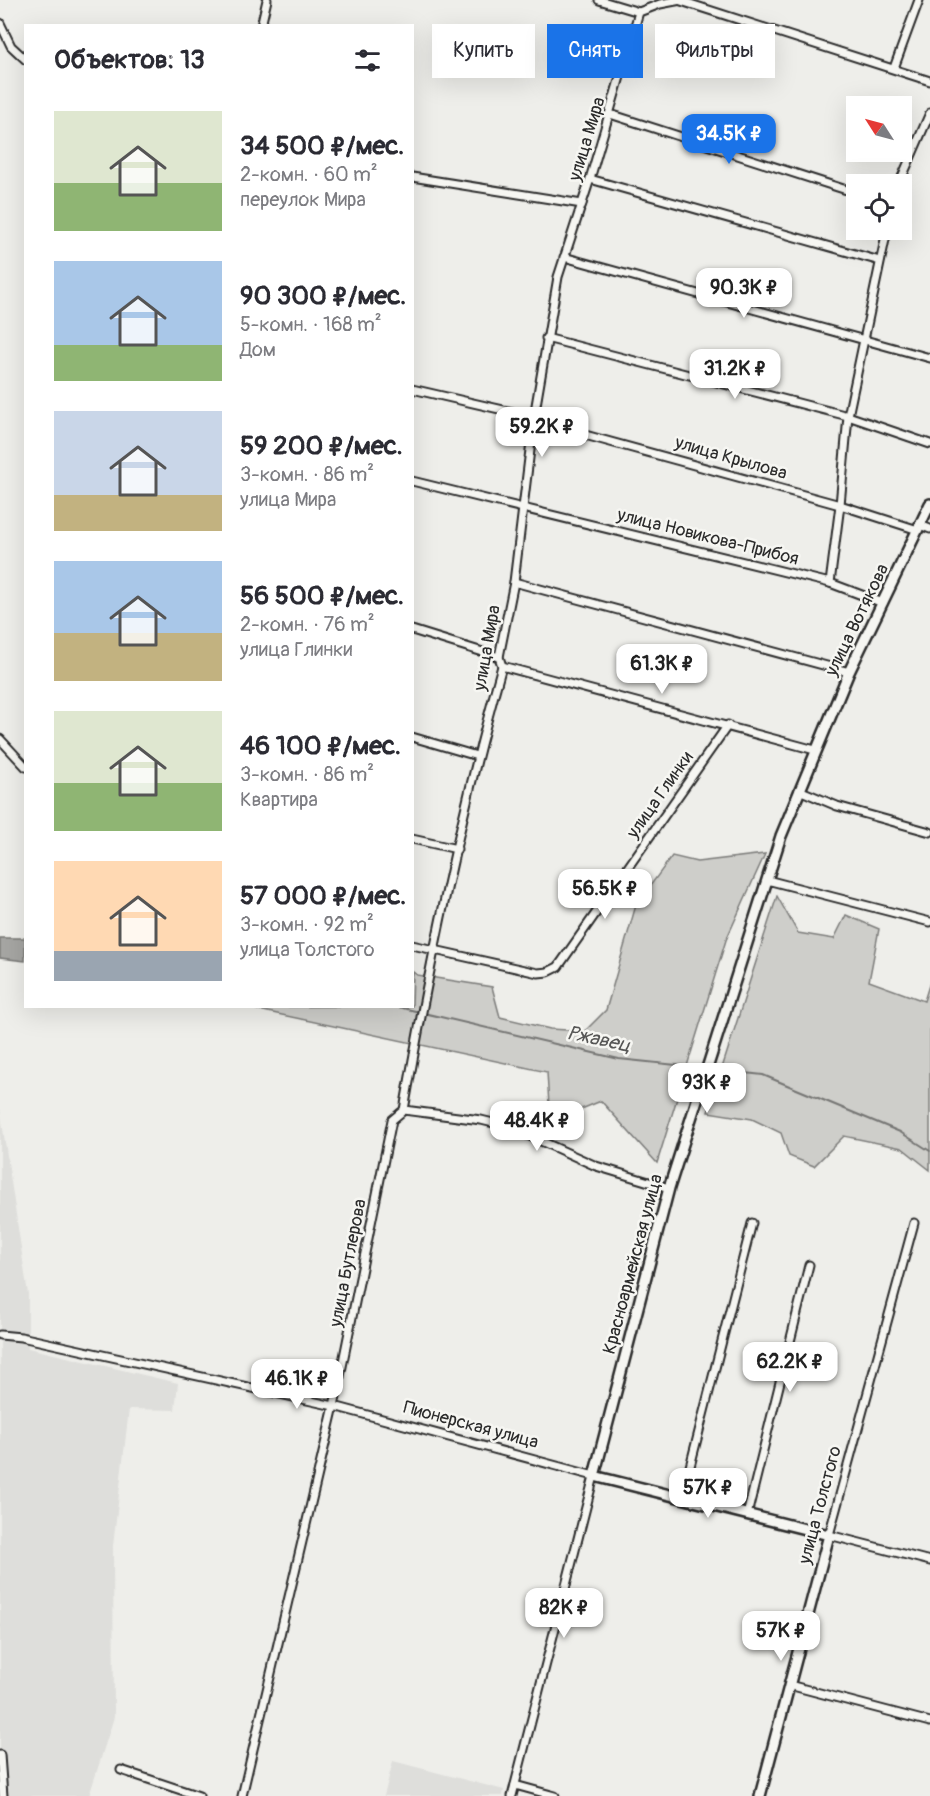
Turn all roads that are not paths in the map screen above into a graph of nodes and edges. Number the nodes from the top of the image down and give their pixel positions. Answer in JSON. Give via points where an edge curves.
{"nodes":[{"id":1,"x":267,"y":0,"type":"edge"},
{"id":2,"x":599,"y":0,"type":"edge"},
{"id":3,"x":919,"y":0,"type":"edge"},
{"id":4,"x":681,"y":1,"type":"edge"},
{"id":5,"x":639,"y":12,"type":"junction"},
{"id":6,"x":0,"y":23,"type":"edge"},
{"id":7,"x":261,"y":24,"type":"edge"},
{"id":8,"x":24,"y":58,"type":"edge"},
{"id":9,"x":894,"y":68,"type":"junction"},
{"id":10,"x":930,"y":81,"type":"edge"},
{"id":11,"x":930,"y":113,"type":"edge"},
{"id":12,"x":610,"y":114,"type":"junction"},
{"id":13,"x":903,"y":174,"type":"edge"},
{"id":14,"x":414,"y":177,"type":"edge"},
{"id":15,"x":590,"y":179,"type":"junction"},
{"id":16,"x":846,"y":190,"type":"edge"},
{"id":17,"x":582,"y":204,"type":"junction"},
{"id":18,"x":884,"y":240,"type":"edge"},
{"id":19,"x":564,"y":256,"type":"junction"},
{"id":20,"x":879,"y":261,"type":"junction"},
{"id":21,"x":546,"y":338,"type":"junction"},
{"id":22,"x":864,"y":340,"type":"junction"},
{"id":23,"x":930,"y":358,"type":"edge"},
{"id":24,"x":414,"y":389,"type":"edge"},
{"id":25,"x":848,"y":417,"type":"junction"},
{"id":26,"x":534,"y":419,"type":"junction"},
{"id":27,"x":930,"y":444,"type":"edge"},
{"id":28,"x":414,"y":481,"type":"edge"},
{"id":29,"x":930,"y":504,"type":"edge"},
{"id":30,"x":840,"y":505,"type":"junction"},
{"id":31,"x":523,"y":507,"type":"junction"},
{"id":32,"x":923,"y":528,"type":"edge"},
{"id":33,"x":514,"y":582,"type":"junction"},
{"id":34,"x":830,"y":583,"type":"junction"},
{"id":35,"x":883,"y":603,"type":"junction"},
{"id":36,"x":414,"y":631,"type":"edge"},
{"id":37,"x":499,"y":657,"type":"junction"},
{"id":38,"x":502,"y":666,"type":"junction"},
{"id":39,"x":849,"y":672,"type":"junction"},
{"id":40,"x":728,"y":725,"type":"junction"},
{"id":41,"x":414,"y":738,"type":"edge"},
{"id":42,"x":0,"y":739,"type":"edge"},
{"id":43,"x":815,"y":750,"type":"junction"},
{"id":44,"x":477,"y":756,"type":"junction"},
{"id":45,"x":24,"y":765,"type":"edge"},
{"id":46,"x":799,"y":790,"type":"junction"},
{"id":47,"x":930,"y":832,"type":"edge"},
{"id":48,"x":414,"y":838,"type":"edge"},
{"id":49,"x":458,"y":849,"type":"junction"},
{"id":50,"x":767,"y":880,"type":"junction"},
{"id":51,"x":930,"y":922,"type":"edge"},
{"id":52,"x":414,"y":945,"type":"edge"},
{"id":53,"x":434,"y":950,"type":"junction"},
{"id":54,"x":404,"y":1110,"type":"junction"},
{"id":55,"x":669,"y":1188,"type":"junction"},
{"id":56,"x":752,"y":1223,"type":"dead end"},
{"id":57,"x":914,"y":1223,"type":"dead end"},
{"id":58,"x":809,"y":1265,"type":"dead end"},
{"id":59,"x":0,"y":1335,"type":"edge"},
{"id":60,"x":334,"y":1406,"type":"junction"},
{"id":61,"x":594,"y":1476,"type":"junction"},
{"id":62,"x":682,"y":1498,"type":"junction"},
{"id":63,"x":747,"y":1515,"type":"junction"},
{"id":64,"x":829,"y":1535,"type":"junction"},
{"id":65,"x":930,"y":1561,"type":"edge"},
{"id":66,"x":789,"y":1685,"type":"junction"},
{"id":67,"x":930,"y":1722,"type":"edge"},
{"id":68,"x":0,"y":1755,"type":"edge"},
{"id":69,"x":121,"y":1770,"type":"dead end"},
{"id":70,"x":515,"y":1785,"type":"junction"},
{"id":71,"x":3,"y":1796,"type":"edge"},
{"id":72,"x":199,"y":1796,"type":"edge"},
{"id":73,"x":242,"y":1796,"type":"edge"},
{"id":74,"x":512,"y":1796,"type":"edge"},
{"id":75,"x":555,"y":1796,"type":"edge"},
{"id":76,"x":760,"y":1796,"type":"edge"}],
"edges":[{"from":1,"to":7,"type":"street"},
{"from":2,"to":5,"type":"street"},
{"from":3,"to":9,"type":"street"},
{"from":4,"to":5,"type":"street"},
{"from":4,"to":9,"type":"street"},
{"from":5,"to":12,"type":"street","name":"улица Мира"},
{"from":6,"to":8,"type":"street","via":[[11,46]]},
{"from":9,"to":10,"type":"street"},
{"from":11,"to":13,"type":"street"},
{"from":12,"to":15,"type":"street","name":"улица Мира"},
{"from":12,"to":16,"type":"street"},
{"from":14,"to":17,"type":"street","name":"улица Мира"},
{"from":15,"to":17,"type":"street","name":"улица Мира"},
{"from":15,"to":20,"type":"street"},
{"from":17,"to":19,"type":"street","name":"улица Мира"},
{"from":18,"to":20,"type":"street"},
{"from":19,"to":21,"type":"street","name":"улица Мира"},
{"from":19,"to":22,"type":"street"},
{"from":20,"to":22,"type":"street"},
{"from":21,"to":25,"type":"street"},
{"from":21,"to":26,"type":"street","name":"улица Мира"},
{"from":22,"to":23,"type":"street"},
{"from":22,"to":25,"type":"street"},
{"from":24,"to":26,"type":"street"},
{"from":25,"to":27,"type":"street"},
{"from":25,"to":30,"type":"street"},
{"from":26,"to":30,"type":"street","name":"улица Крылова"},
{"from":26,"to":31,"type":"street","name":"улица Мира"},
{"from":28,"to":31,"type":"street","name":"улица Новикова-Прибоя"},
{"from":29,"to":32,"type":"street","name":"улица Вотякова"},
{"from":30,"to":32,"type":"street","name":"улица Крылова"},
{"from":30,"to":34,"type":"street"},
{"from":31,"to":33,"type":"street","name":"улица Мира"},
{"from":31,"to":34,"type":"street","name":"улица Новикова-Прибоя"},
{"from":32,"to":35,"type":"street","name":"улица Вотякова"},
{"from":33,"to":37,"type":"street","name":"улица Мира"},
{"from":33,"to":39,"type":"street"},
{"from":34,"to":35,"type":"street","name":"улица Новикова-Прибоя"},
{"from":35,"to":39,"type":"street","name":"улица Вотякова"},
{"from":36,"to":37,"type":"street"},
{"from":37,"to":38,"type":"street","name":"улица Мира"},
{"from":38,"to":40,"type":"street"},
{"from":38,"to":44,"type":"street","name":"улица Мира"},
{"from":39,"to":43,"type":"street","name":"улица Вотякова"},
{"from":40,"to":43,"type":"street"},
{"from":40,"to":53,"type":"street","name":"улица Глинки","via":[[558,967],[538,973]]},
{"from":41,"to":44,"type":"street"},
{"from":42,"to":45,"type":"street"},
{"from":43,"to":46,"type":"street","name":"Красноармейская улица"},
{"from":44,"to":49,"type":"street","name":"улица Мира"},
{"from":46,"to":47,"type":"street","via":[[837,806]]},
{"from":46,"to":50,"type":"street","name":"Красноармейская улица"},
{"from":48,"to":49,"type":"street"},
{"from":49,"to":53,"type":"street","name":"улица Мира"},
{"from":50,"to":51,"type":"street"},
{"from":50,"to":55,"type":"street","name":"Красноармейская улица"},
{"from":52,"to":53,"type":"street","name":"улица Глинки"},
{"from":53,"to":54,"type":"street","name":"улица Бутлерова"},
{"from":54,"to":55,"type":"street","via":[[481,1120],[510,1128],[596,1166]]},
{"from":54,"to":60,"type":"street","name":"улица Бутлерова","via":[[392,1120]]},
{"from":55,"to":61,"type":"street","name":"Красноармейская улица"},
{"from":56,"to":62,"type":"street"},
{"from":57,"to":64,"type":"street","name":"улица Толстого"},
{"from":58,"to":63,"type":"street"},
{"from":59,"to":60,"type":"street","name":"Пионерская улица"},
{"from":60,"to":61,"type":"street","name":"Пионерская улица"},
{"from":60,"to":73,"type":"street","name":"улица Бутлерова"},
{"from":61,"to":62,"type":"street","name":"Пионерская улица"},
{"from":61,"to":70,"type":"street","name":"Красноармейская улица"},
{"from":62,"to":63,"type":"street","name":"Пионерская улица"},
{"from":63,"to":64,"type":"street","name":"Пионерская улица"},
{"from":64,"to":65,"type":"street","name":"Пионерская улица"},
{"from":64,"to":66,"type":"street","name":"улица Толстого"},
{"from":66,"to":67,"type":"street"},
{"from":66,"to":76,"type":"street","name":"улица Толстого"},
{"from":68,"to":71,"type":"street"},
{"from":69,"to":72,"type":"street"},
{"from":70,"to":74,"type":"street","name":"Красноармейская улица"},
{"from":70,"to":75,"type":"street"}]}
